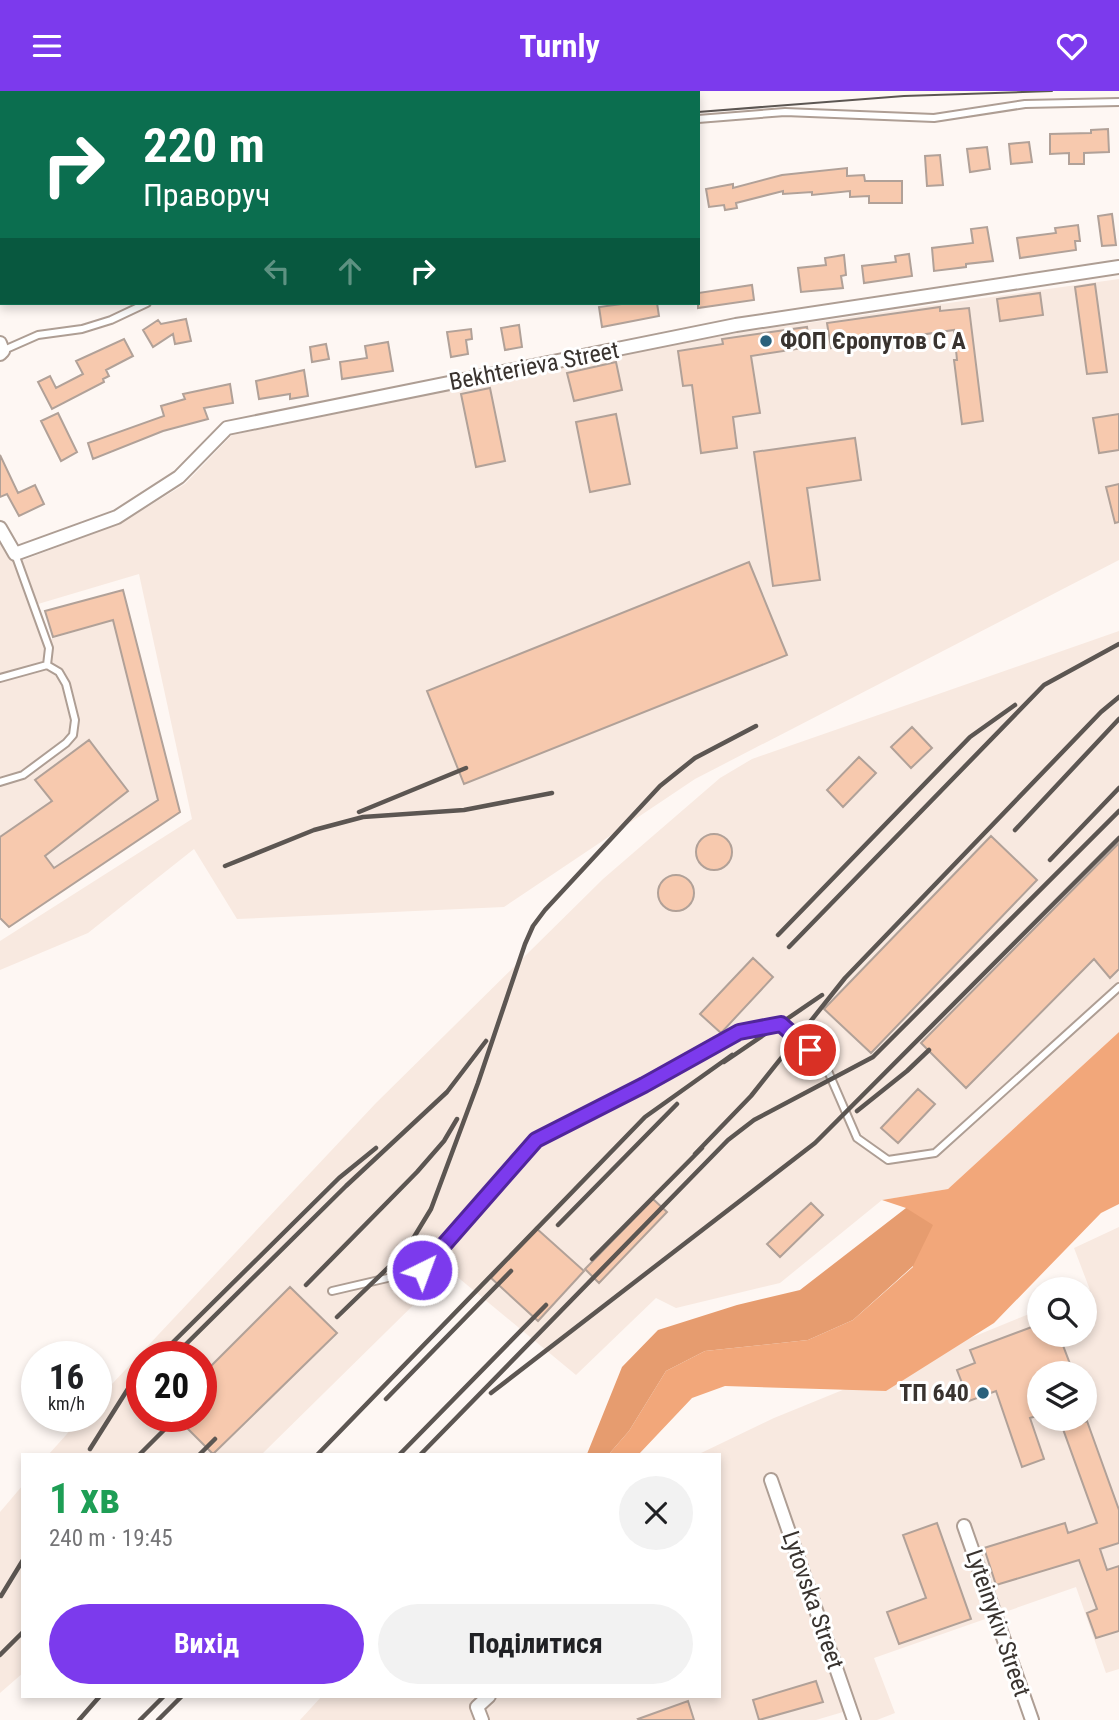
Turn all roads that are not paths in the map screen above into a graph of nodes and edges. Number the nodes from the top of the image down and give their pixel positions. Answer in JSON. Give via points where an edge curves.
{"nodes":[{"id":1,"x":1119,"y":102,"type":"edge"},
{"id":2,"x":700,"y":119,"type":"edge"},
{"id":3,"x":1119,"y":267,"type":"edge"},
{"id":4,"x":143,"y":305,"type":"edge"},
{"id":5,"x":1,"y":349,"type":"edge"},
{"id":6,"x":0,"y":528,"type":"edge"},
{"id":7,"x":15,"y":554,"type":"junction"},
{"id":8,"x":47,"y":665,"type":"junction"},
{"id":9,"x":0,"y":678,"type":"edge"},
{"id":10,"x":0,"y":782,"type":"edge"},
{"id":11,"x":1119,"y":987,"type":"edge"},
{"id":12,"x":332,"y":1291,"type":"dead end"},
{"id":13,"x":771,"y":1480,"type":"dead end"},
{"id":14,"x":964,"y":1526,"type":"dead end"},
{"id":15,"x":487,"y":1698,"type":"edge"},
{"id":16,"x":482,"y":1720,"type":"edge"},
{"id":17,"x":854,"y":1720,"type":"edge"},
{"id":18,"x":1032,"y":1720,"type":"edge"}],
"edges":[{"from":1,"to":2,"type":"lane","via":[[1025,104],[934,118],[785,112]]},
{"from":3,"to":7,"type":"street","name":"Bekhterieva Street","via":[[736,325],[227,428],[179,477],[117,517]]},
{"from":4,"to":5,"type":"lane","via":[[111,320],[38,335]]},
{"from":6,"to":7,"type":"street"},
{"from":7,"to":8,"type":"lane","via":[[48,647]]},
{"from":8,"to":9,"type":"lane"},
{"from":8,"to":10,"type":"lane","via":[[60,672],[66,684],[75,720],[73,735],[23,775]]},
{"from":11,"to":12,"type":"lane","via":[[934,1153],[888,1160],[857,1138],[824,1062],[781,1024],[739,1032],[536,1140],[422,1270]]},
{"from":13,"to":17,"type":"street","name":"Lytovska Street"},
{"from":14,"to":18,"type":"street","name":"Lyteinykiv Street"},
{"from":15,"to":16,"type":"street","via":[[477,1707]]}]}
